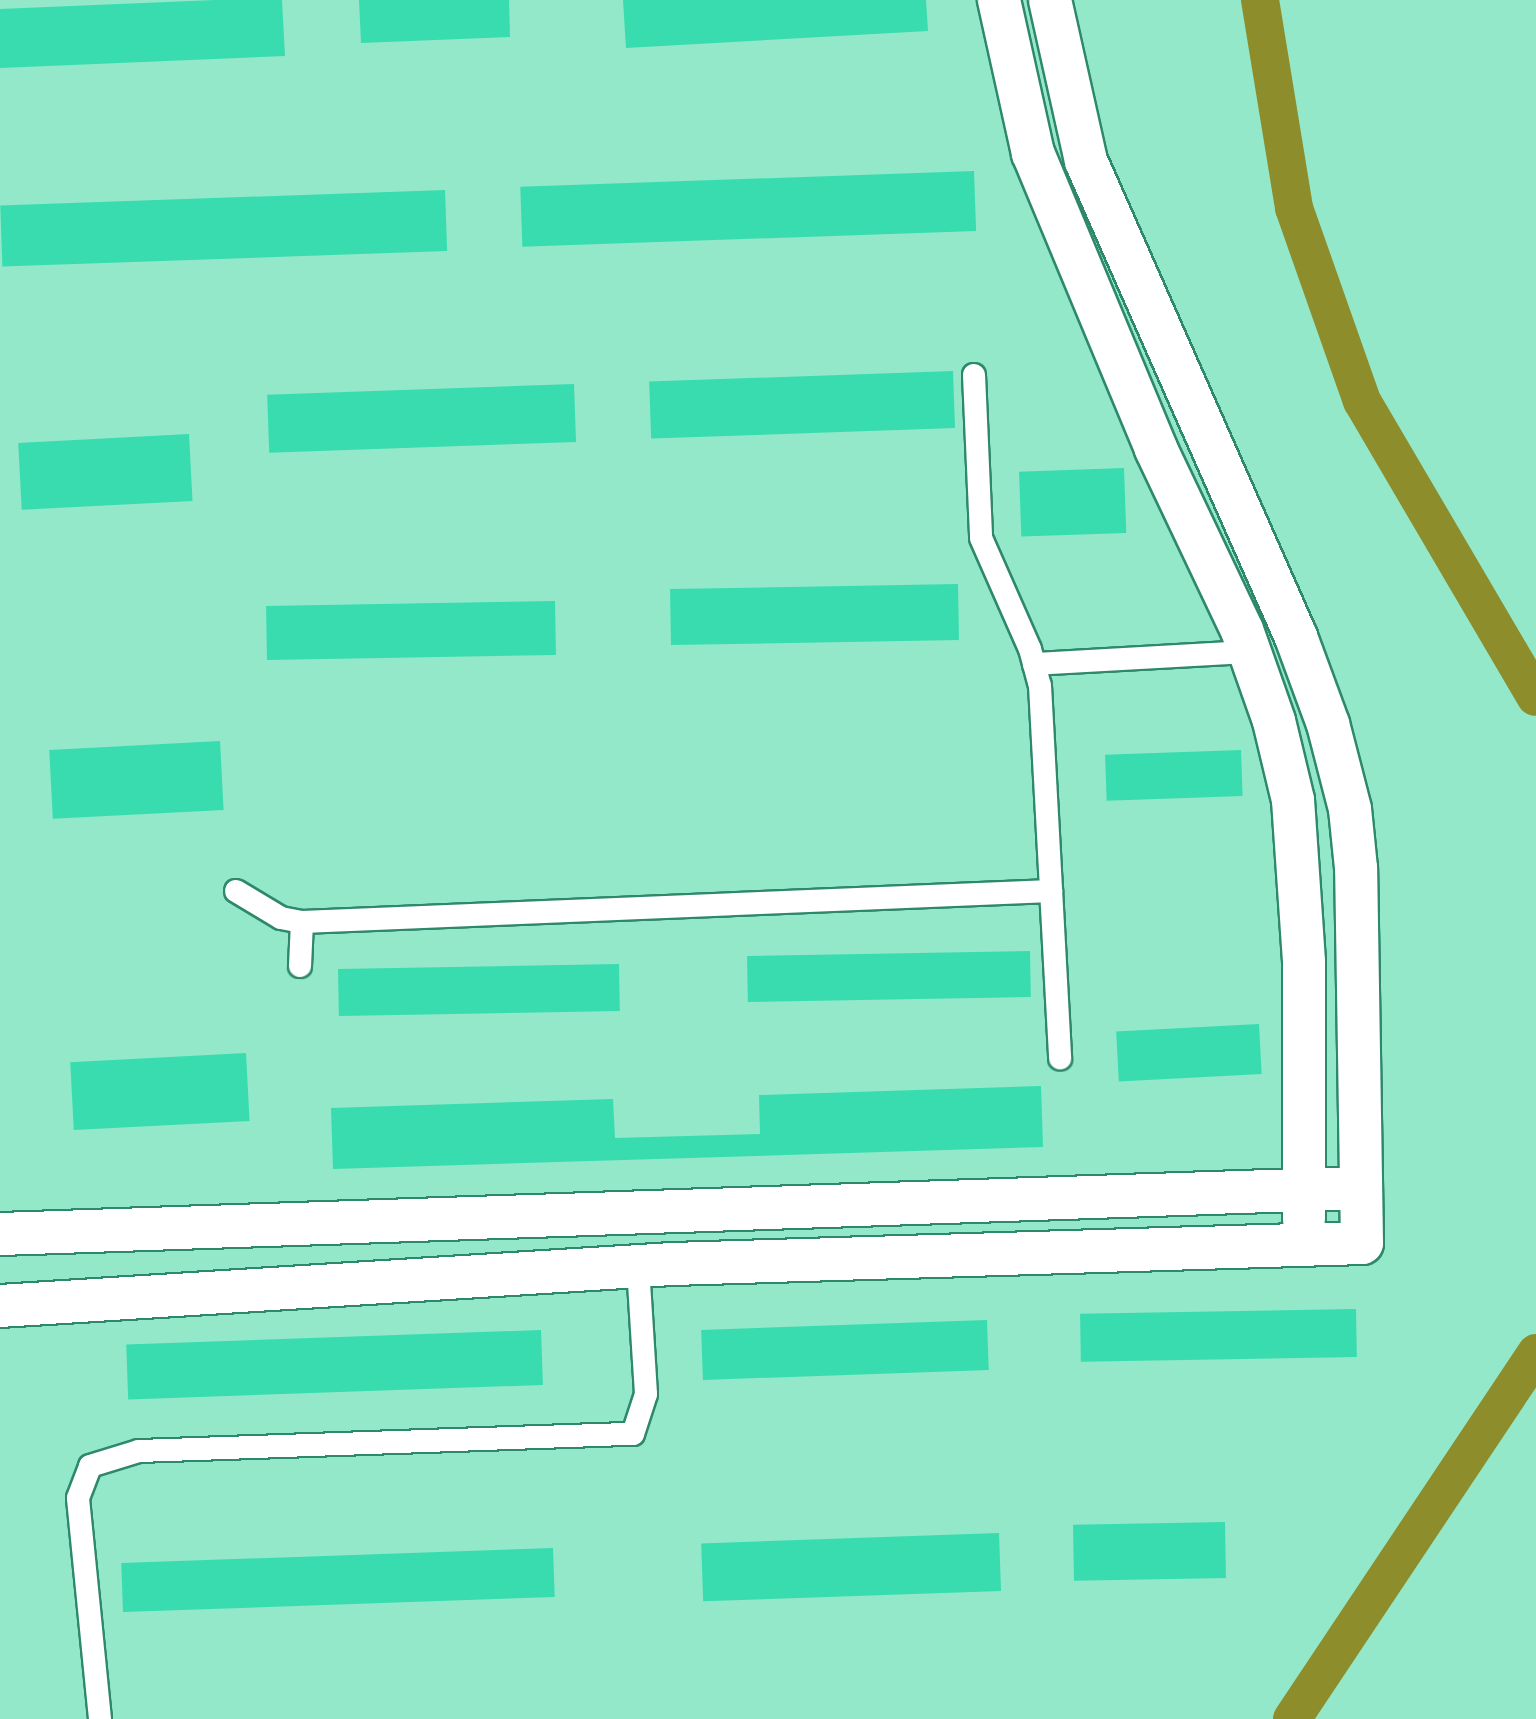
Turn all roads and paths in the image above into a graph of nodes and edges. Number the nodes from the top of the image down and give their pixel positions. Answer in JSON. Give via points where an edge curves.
{"nodes":[{"id":1,"x":999,"y":0,"type":"edge"},
{"id":2,"x":1050,"y":0,"type":"edge"},
{"id":3,"x":974,"y":375,"type":"dead end"},
{"id":4,"x":1250,"y":652,"type":"junction"},
{"id":5,"x":1034,"y":664,"type":"junction"},
{"id":6,"x":236,"y":891,"type":"dead end"},
{"id":7,"x":1051,"y":891,"type":"junction"},
{"id":8,"x":302,"y":922,"type":"junction"},
{"id":9,"x":300,"y":966,"type":"dead end"},
{"id":10,"x":1060,"y":1058,"type":"dead end"},
{"id":11,"x":1360,"y":1188,"type":"junction"},
{"id":12,"x":1303,"y":1190,"type":"junction"},
{"id":13,"x":0,"y":1234,"type":"edge"},
{"id":14,"x":1304,"y":1245,"type":"junction"},
{"id":15,"x":638,"y":1267,"type":"junction"},
{"id":16,"x":0,"y":1306,"type":"edge"},
{"id":17,"x":100,"y":1719,"type":"edge"}],
"edges":[{"from":1,"to":4,"type":"street","via":[[1033,153],[1156,449]]},
{"from":2,"to":11,"type":"street","via":[[1086,161],[1296,637],[1328,724],[1350,809],[1356,868]]},
{"from":3,"to":5,"type":"lane","via":[[981,538]]},
{"from":4,"to":5,"type":"lane"},
{"from":4,"to":12,"type":"street","via":[[1293,800],[1304,962]]},
{"from":5,"to":7,"type":"lane","via":[[1040,686]]},
{"from":6,"to":8,"type":"lane","via":[[281,918]]},
{"from":7,"to":8,"type":"lane"},
{"from":7,"to":10,"type":"lane"},
{"from":8,"to":9,"type":"lane"},
{"from":11,"to":12,"type":"street"},
{"from":11,"to":14,"type":"street","via":[[1362,1243]]},
{"from":12,"to":13,"type":"street"},
{"from":12,"to":14,"type":"street"},
{"from":14,"to":15,"type":"street"},
{"from":15,"to":16,"type":"street"},
{"from":15,"to":17,"type":"lane","via":[[646,1394],[633,1434],[139,1451],[90,1466],[78,1498]]}]}
